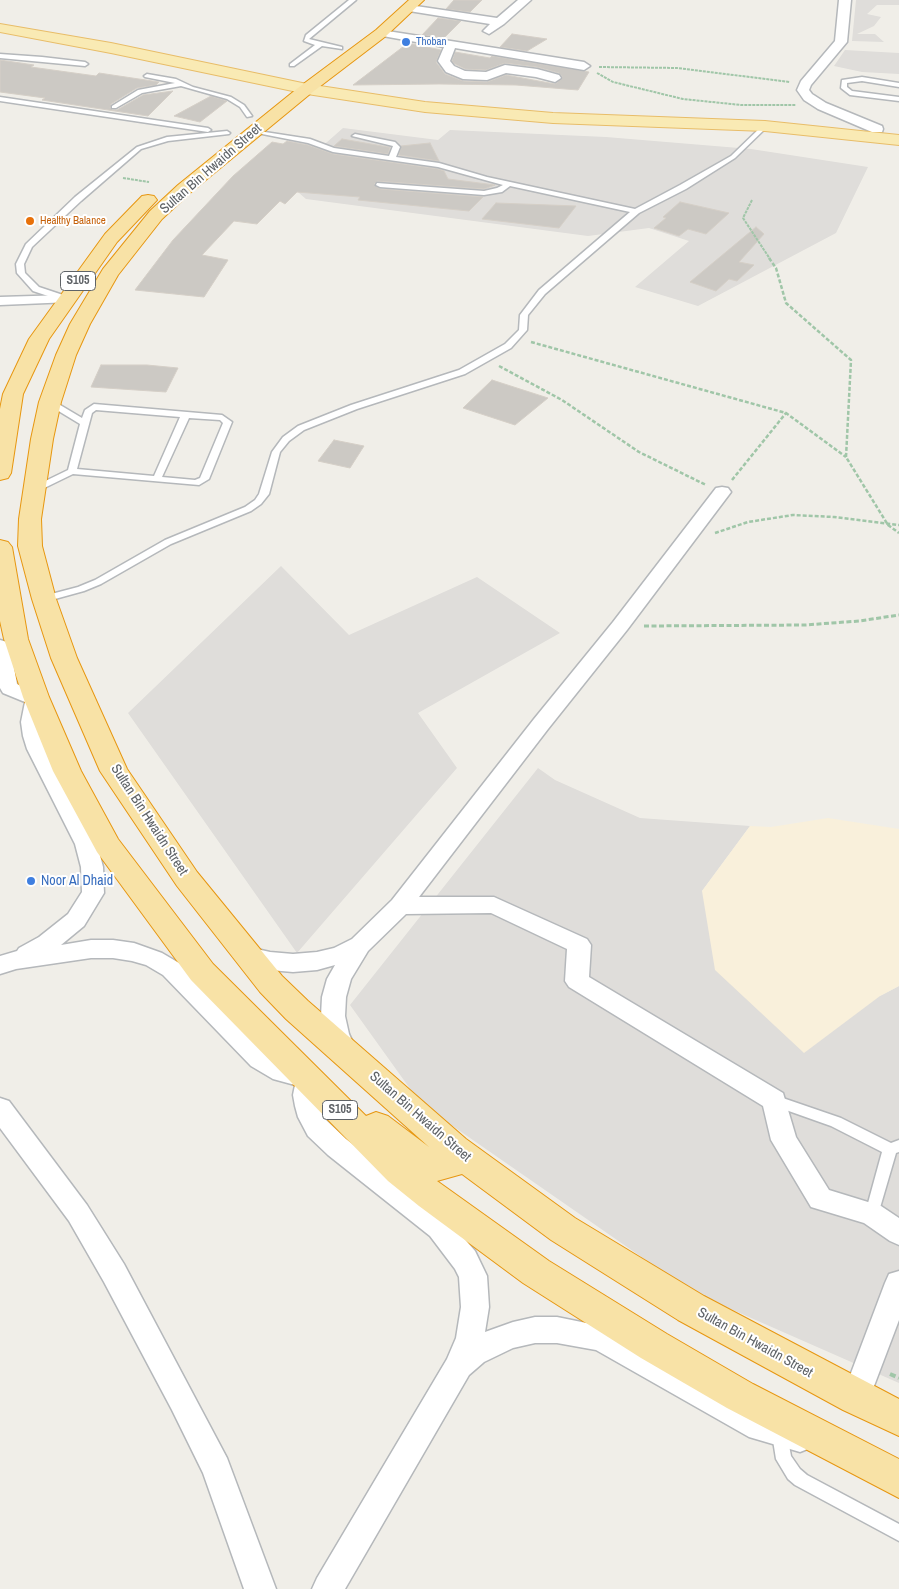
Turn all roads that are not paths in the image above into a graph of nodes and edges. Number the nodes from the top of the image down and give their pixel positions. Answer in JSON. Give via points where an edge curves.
{"nodes":[{"id":1,"x":352,"y":0,"type":"edge"},
{"id":2,"x":525,"y":0,"type":"edge"},
{"id":3,"x":845,"y":0,"type":"edge"},
{"id":4,"x":408,"y":3,"type":"edge"},
{"id":5,"x":0,"y":22,"type":"edge"},
{"id":6,"x":500,"y":22,"type":"junction"},
{"id":7,"x":0,"y":28,"type":"edge"},
{"id":8,"x":381,"y":33,"type":"junction"},
{"id":9,"x":321,"y":44,"type":"junction"},
{"id":10,"x":450,"y":45,"type":"junction"},
{"id":11,"x":340,"y":48,"type":"junction"},
{"id":12,"x":470,"y":48,"type":"junction"},
{"id":13,"x":0,"y":56,"type":"edge"},
{"id":14,"x":85,"y":64,"type":"dead end"},
{"id":15,"x":292,"y":65,"type":"dead end"},
{"id":16,"x":584,"y":66,"type":"road end"},
{"id":17,"x":147,"y":76,"type":"dead end"},
{"id":18,"x":555,"y":78,"type":"dead end"},
{"id":19,"x":180,"y":84,"type":"junction"},
{"id":20,"x":303,"y":84,"type":"junction"},
{"id":21,"x":899,"y":85,"type":"edge"},
{"id":22,"x":0,"y":99,"type":"edge"},
{"id":23,"x":899,"y":99,"type":"edge"},
{"id":24,"x":114,"y":107,"type":"dead end"},
{"id":25,"x":251,"y":124,"type":"junction"},
{"id":26,"x":765,"y":126,"type":"junction"},
{"id":27,"x":877,"y":129,"type":"junction"},
{"id":28,"x":899,"y":132,"type":"edge"},
{"id":29,"x":227,"y":133,"type":"junction"},
{"id":30,"x":355,"y":136,"type":"dead end"},
{"id":31,"x":899,"y":140,"type":"edge"},
{"id":32,"x":392,"y":158,"type":"junction"},
{"id":33,"x":380,"y":184,"type":"dead end"},
{"id":34,"x":509,"y":184,"type":"junction"},
{"id":35,"x":636,"y":210,"type":"junction"},
{"id":36,"x":66,"y":299,"type":"junction"},
{"id":37,"x":0,"y":301,"type":"edge"},
{"id":38,"x":39,"y":339,"type":"junction"},
{"id":39,"x":50,"y":402,"type":"junction"},
{"id":40,"x":186,"y":414,"type":"junction"},
{"id":41,"x":85,"y":423,"type":"junction"},
{"id":42,"x":72,"y":471,"type":"junction"},
{"id":43,"x":0,"y":472,"type":"edge"},
{"id":44,"x":157,"y":479,"type":"junction"},
{"id":45,"x":33,"y":490,"type":"junction"},
{"id":46,"x":722,"y":492,"type":"road end"},
{"id":47,"x":0,"y":547,"type":"edge"},
{"id":48,"x":44,"y":599,"type":"junction"},
{"id":49,"x":0,"y":646,"type":"edge"},
{"id":50,"x":36,"y":697,"type":"junction"},
{"id":51,"x":400,"y":906,"type":"junction"},
{"id":52,"x":360,"y":945,"type":"junction"},
{"id":53,"x":248,"y":956,"type":"junction"},
{"id":54,"x":8,"y":963,"type":"edge"},
{"id":55,"x":346,"y":1052,"type":"junction"},
{"id":56,"x":318,"y":1089,"type":"junction"},
{"id":57,"x":774,"y":1100,"type":"junction"},
{"id":58,"x":0,"y":1108,"type":"edge"},
{"id":59,"x":894,"y":1148,"type":"edge"},
{"id":60,"x":454,"y":1149,"type":"junction"},
{"id":61,"x":872,"y":1214,"type":"junction"},
{"id":62,"x":899,"y":1234,"type":"edge"},
{"id":63,"x":899,"y":1283,"type":"edge"},
{"id":64,"x":458,"y":1367,"type":"junction"},
{"id":65,"x":856,"y":1397,"type":"junction"},
{"id":66,"x":899,"y":1418,"type":"edge"},
{"id":67,"x":780,"y":1434,"type":"junction"},
{"id":68,"x":821,"y":1440,"type":"junction"},
{"id":69,"x":899,"y":1479,"type":"edge"},
{"id":70,"x":899,"y":1533,"type":"edge"},
{"id":71,"x":260,"y":1589,"type":"edge"},
{"id":72,"x":328,"y":1589,"type":"edge"}],
"edges":[{"from":1,"to":9,"type":"lane","via":[[306,40]]},
{"from":2,"to":6,"type":"street"},
{"from":3,"to":27,"type":"street","via":[[841,42],[805,84],[804,93],[822,106]]},
{"from":4,"to":6,"type":"street"},
{"from":4,"to":8,"type":"highway","name":"Sultan Bin Hwaidn Street","number":"S105"},
{"from":4,"to":11,"type":"highway","name":"Sultan Bin Hwaidn Street","number":"S105"},
{"from":5,"to":20,"type":"main road"},
{"from":6,"to":12,"type":"street"},
{"from":7,"to":20,"type":"main road"},
{"from":8,"to":10,"type":"street"},
{"from":8,"to":20,"type":"highway","name":"Sultan Bin Hwaidn Street","number":"S105"},
{"from":9,"to":11,"type":"lane"},
{"from":9,"to":15,"type":"lane"},
{"from":10,"to":12,"type":"street"},
{"from":10,"to":18,"type":"street","via":[[444,61],[450,69],[463,76],[487,76],[505,69]]},
{"from":11,"to":20,"type":"highway","name":"Sultan Bin Hwaidn Street","number":"S105"},
{"from":12,"to":16,"type":"street"},
{"from":13,"to":14,"type":"lane"},
{"from":17,"to":19,"type":"lane"},
{"from":19,"to":24,"type":"lane","via":[[140,91]]},
{"from":19,"to":25,"type":"lane","via":[[232,100],[244,108]]},
{"from":20,"to":25,"type":"highway","name":"Sultan Bin Hwaidn Street","number":"S105"},
{"from":20,"to":26,"type":"main road","via":[[416,106],[491,113]]},
{"from":20,"to":27,"type":"main road","via":[[483,105],[767,119]]},
{"from":21,"to":23,"type":"lane","via":[[844,81],[844,88],[850,93]]},
{"from":22,"to":29,"type":"lane"},
{"from":25,"to":29,"type":"highway","name":"Sultan Bin Hwaidn Street","number":"S105"},
{"from":25,"to":32,"type":"lane","via":[[333,150]]},
{"from":25,"to":39,"type":"highway","name":"Sultan Bin Hwaidn Street","number":"S105","via":[[156,215],[110,273],[80,324]]},
{"from":26,"to":31,"type":"main road"},
{"from":26,"to":35,"type":"lane","via":[[733,157]]},
{"from":27,"to":28,"type":"main road"},
{"from":29,"to":36,"type":"highway","name":"Sultan Bin Hwaidn Street","number":"S105","via":[[137,209],[110,238]]},
{"from":29,"to":36,"type":"lane","via":[[156,141],[133,152],[29,246],[20,264],[21,273],[31,285]]},
{"from":30,"to":32,"type":"lane","via":[[396,144]]},
{"from":32,"to":34,"type":"lane","via":[[439,165]]},
{"from":33,"to":34,"type":"lane","via":[[484,193]]},
{"from":34,"to":35,"type":"lane"},
{"from":35,"to":48,"type":"lane","via":[[542,292],[524,315],[523,330],[508,346],[462,372],[301,428],[276,452],[264,494],[248,509],[168,542],[98,582]]},
{"from":36,"to":37,"type":"street"},
{"from":36,"to":38,"type":"highway","name":"Sultan Bin Hwaidn Street","number":"S105"},
{"from":38,"to":39,"type":"highway","via":[[60,337],[47,378],[46,391]]},
{"from":38,"to":43,"type":"highway","name":"Sultan Bin Hwaidn Street","number":"S105","via":[[13,394]]},
{"from":39,"to":41,"type":"lane"},
{"from":39,"to":45,"type":"highway","name":"Sultan Bin Hwaidn Street","number":"S105"},
{"from":40,"to":41,"type":"lane","via":[[94,407],[88,412]]},
{"from":40,"to":44,"type":"lane"},
{"from":40,"to":44,"type":"lane","via":[[222,418],[228,422],[204,479],[196,482]]},
{"from":41,"to":42,"type":"lane"},
{"from":42,"to":44,"type":"lane"},
{"from":42,"to":45,"type":"lane"},
{"from":45,"to":48,"type":"highway","name":"Sultan Bin Hwaidn Street","number":"S105","via":[[30,546]]},
{"from":46,"to":51,"type":"street"},
{"from":47,"to":50,"type":"highway","number":"S105","via":[[16,639]]},
{"from":48,"to":53,"type":"highway","name":"Sultan Bin Hwaidn Street","number":"S105","via":[[64,658],[114,771],[187,879]]},
{"from":49,"to":50,"type":"street","via":[[10,688],[25,696]]},
{"from":50,"to":54,"type":"street","via":[[31,722],[33,736],[86,844],[92,868],[93,893],[76,920],[48,943]]},
{"from":50,"to":56,"type":"highway","number":"S105","via":[[67,771],[107,845],[202,972]]},
{"from":51,"to":52,"type":"street"},
{"from":51,"to":57,"type":"street","via":[[494,905],[579,945],[577,981]]},
{"from":52,"to":53,"type":"street","via":[[317,961],[293,963]]},
{"from":52,"to":55,"type":"street","via":[[339,979],[334,997],[333,1016]]},
{"from":53,"to":55,"type":"highway","name":"Sultan Bin Hwaidn Street","number":"S105","via":[[297,1010]]},
{"from":54,"to":56,"type":"street","via":[[91,949],[134,952],[154,959],[171,969],[260,1059]]},
{"from":55,"to":60,"type":"highway","name":"Sultan Bin Hwaidn Street","number":"S105"},
{"from":56,"to":60,"type":"highway","via":[[438,1168],[452,1163],[456,1155]]},
{"from":56,"to":64,"type":"street","via":[[306,1095],[310,1118],[317,1128],[439,1228],[465,1260],[473,1276],[475,1307],[470,1338]]},
{"from":56,"to":68,"type":"highway","number":"S105","via":[[400,1171],[536,1272],[654,1346]]},
{"from":57,"to":59,"type":"lane","via":[[836,1122]]},
{"from":57,"to":61,"type":"street","via":[[784,1140],[820,1200]]},
{"from":58,"to":71,"type":"street","via":[[78,1213],[114,1273],[216,1468]]},
{"from":59,"to":61,"type":"lane"},
{"from":60,"to":65,"type":"highway","name":"Sultan Bin Hwaidn Street","number":"S105","via":[[571,1234],[691,1308]]},
{"from":61,"to":62,"type":"street"},
{"from":63,"to":65,"type":"street"},
{"from":64,"to":67,"type":"street","via":[[474,1353],[513,1335],[535,1330],[579,1333],[621,1349],[759,1427]]},
{"from":64,"to":72,"type":"street"},
{"from":65,"to":66,"type":"highway","name":"Sultan Bin Hwaidn Street","number":"S105"},
{"from":67,"to":68,"type":"street"},
{"from":67,"to":70,"type":"lane","via":[[784,1459],[801,1480]]},
{"from":68,"to":69,"type":"highway","number":"S105"}]}
